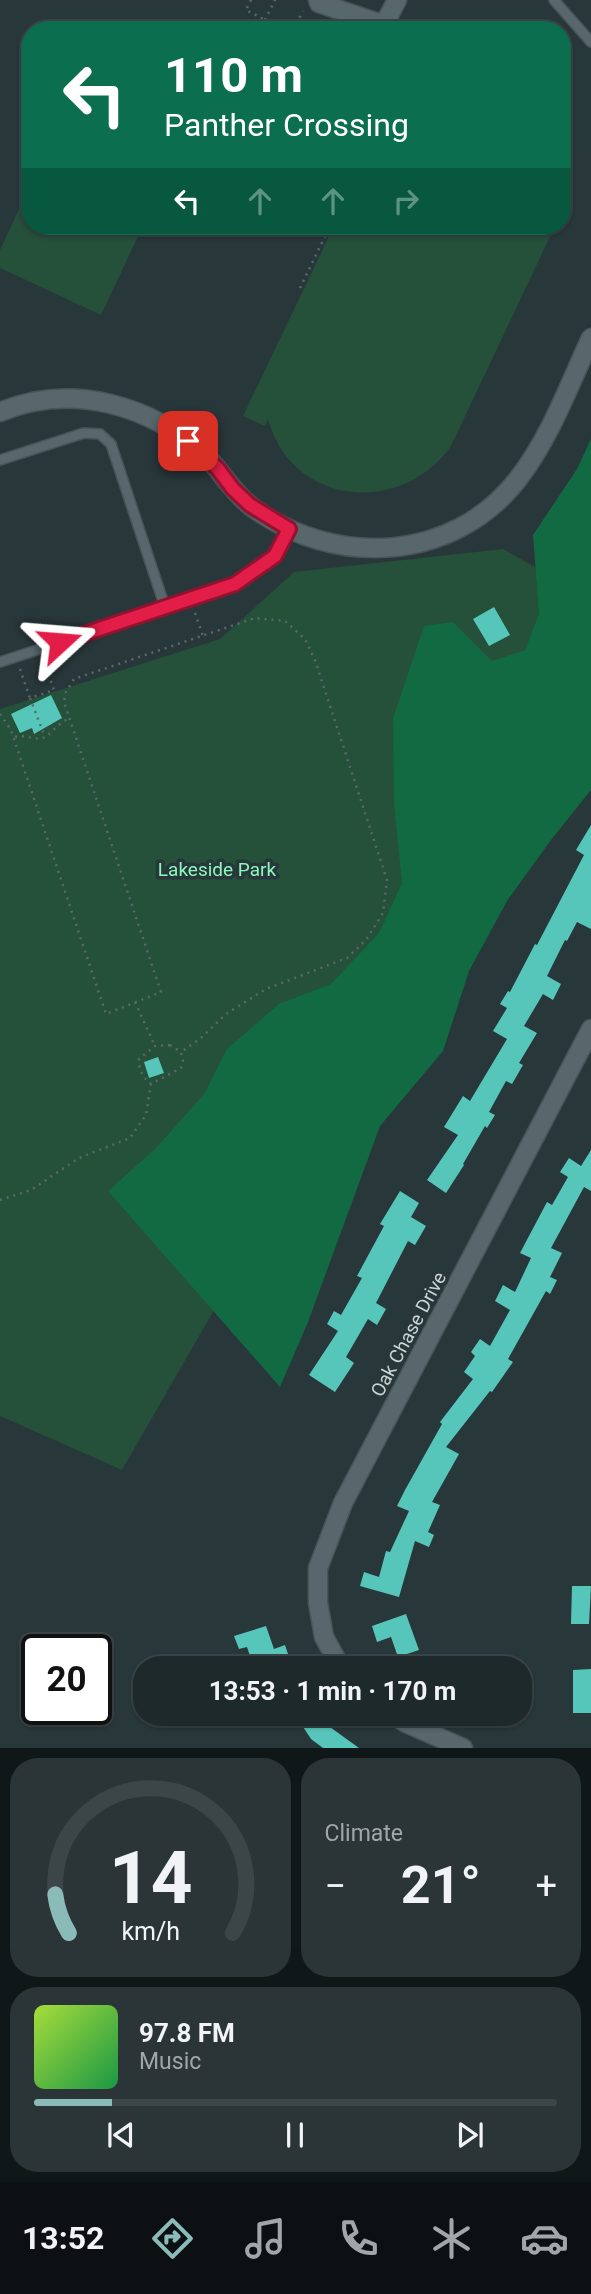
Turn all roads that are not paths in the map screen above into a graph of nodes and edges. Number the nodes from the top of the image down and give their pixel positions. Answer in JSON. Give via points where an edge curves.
{"nodes":[{"id":1,"x":397,"y":0,"type":"edge"},
{"id":2,"x":554,"y":0,"type":"edge"},
{"id":3,"x":310,"y":5,"type":"edge"},
{"id":4,"x":375,"y":21,"type":"edge"},
{"id":5,"x":386,"y":21,"type":"edge"},
{"id":6,"x":591,"y":42,"type":"edge"},
{"id":7,"x":591,"y":338,"type":"edge"},
{"id":8,"x":0,"y":412,"type":"edge"},
{"id":9,"x":0,"y":460,"type":"edge"},
{"id":10,"x":289,"y":529,"type":"junction"},
{"id":11,"x":165,"y":607,"type":"junction"},
{"id":12,"x":0,"y":662,"type":"edge"},
{"id":13,"x":591,"y":1030,"type":"edge"},
{"id":14,"x":334,"y":1656,"type":"edge"},
{"id":15,"x":413,"y":1726,"type":"edge"},
{"id":16,"x":463,"y":1748,"type":"edge"}],
"edges":[{"from":1,"to":5,"type":"street"},
{"from":2,"to":6,"type":"lane"},
{"from":3,"to":4,"type":"street","via":[[349,9]]},
{"from":7,"to":10,"type":"street","via":[[536,454],[494,505],[467,523],[414,545],[387,549],[336,545]]},
{"from":8,"to":10,"type":"street","via":[[33,402],[80,398],[144,414],[173,428],[250,505]]},
{"from":9,"to":11,"type":"lane","via":[[84,433],[100,434],[111,444]]},
{"from":10,"to":11,"type":"lane","via":[[275,556],[253,574]]},
{"from":11,"to":12,"type":"lane"},
{"from":13,"to":14,"type":"street","name":"Oak Chase Drive","via":[[343,1503],[318,1568],[324,1637]]},
{"from":15,"to":16,"type":"street"}]}
